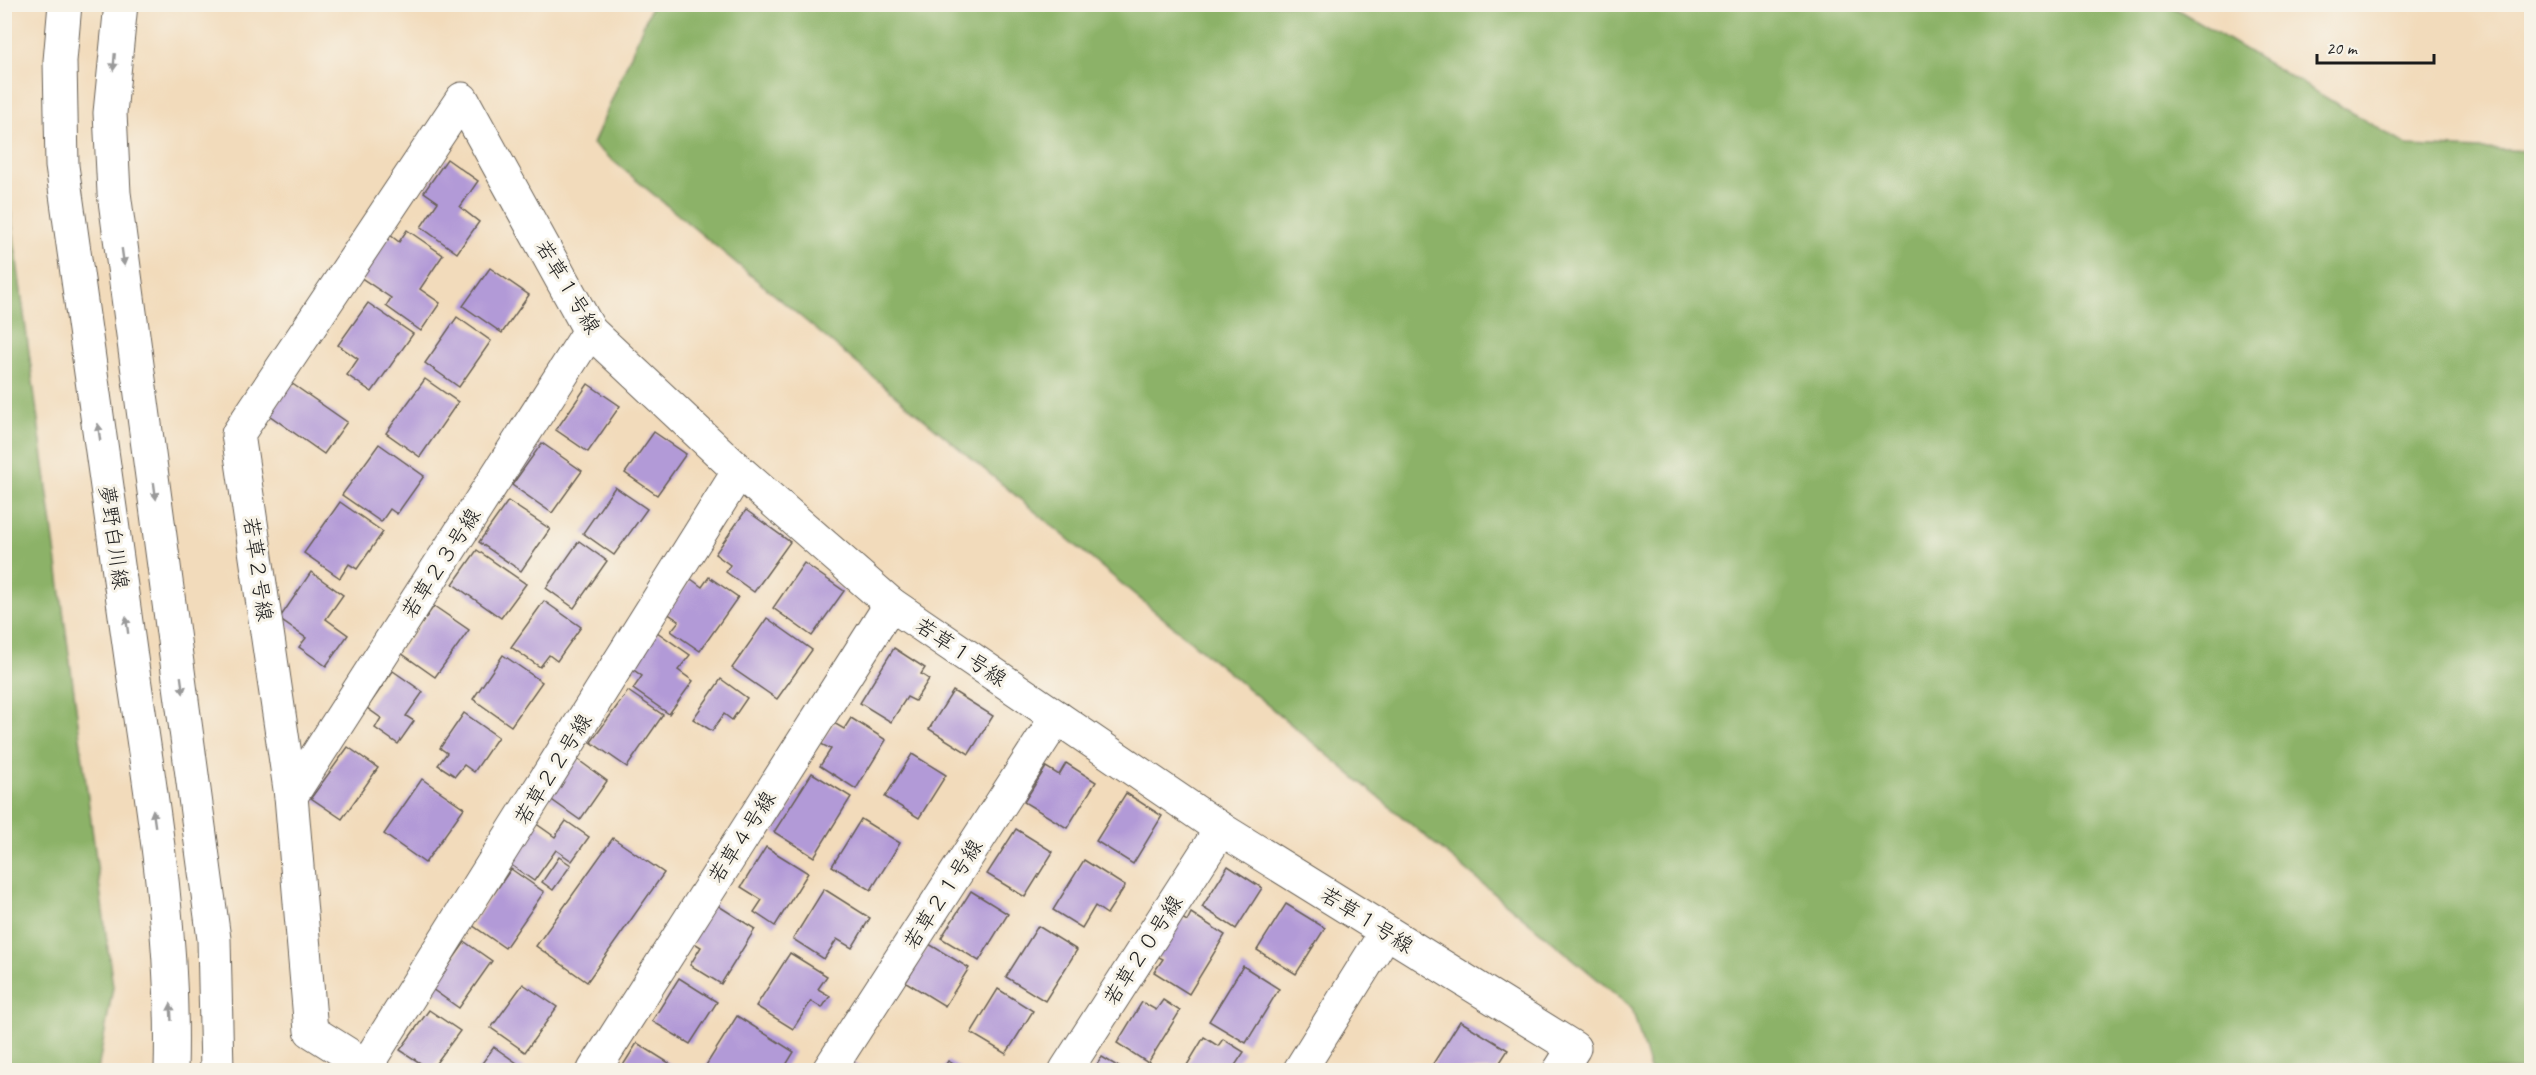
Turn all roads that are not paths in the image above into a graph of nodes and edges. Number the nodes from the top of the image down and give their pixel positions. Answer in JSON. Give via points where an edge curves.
{"nodes":[{"id":1,"x":65,"y":4,"type":"edge"},
{"id":2,"x":121,"y":4,"type":"edge"},
{"id":3,"x":462,"y":99,"type":"joint"},
{"id":4,"x":590,"y":331,"type":"junction"},
{"id":5,"x":740,"y":471,"type":"junction"},
{"id":6,"x":891,"y":604,"type":"junction"},
{"id":7,"x":1057,"y":717,"type":"junction"},
{"id":8,"x":291,"y":796,"type":"junction"},
{"id":9,"x":1221,"y":829,"type":"junction"},
{"id":10,"x":1386,"y":932,"type":"junction"},
{"id":11,"x":369,"y":1068,"type":"edge"},
{"id":12,"x":171,"y":1071,"type":"edge"},
{"id":13,"x":217,"y":1071,"type":"edge"},
{"id":14,"x":594,"y":1071,"type":"edge"},
{"id":15,"x":829,"y":1071,"type":"edge"},
{"id":16,"x":1066,"y":1071,"type":"edge"},
{"id":17,"x":1300,"y":1071,"type":"edge"},
{"id":18,"x":1560,"y":1071,"type":"edge"}],
"edges":[{"from":12,"to":1,"type":"street","name":"夢野白川線","one_way":true,"via":[[168,939],[155,822],[62,166],[60,61]]},
{"from":2,"to":13,"type":"street","one_way":true,"via":[[110,113],[114,193],[214,939]]},
{"from":3,"to":4,"type":"street","name":"若草１号線"},
{"from":3,"to":8,"type":"street","name":"若草２号線","via":[[238,435]]},
{"from":4,"to":5,"type":"street","name":"若草１号線"},
{"from":4,"to":8,"type":"street","name":"若草２３号線"},
{"from":5,"to":6,"type":"street","name":"若草１号線"},
{"from":5,"to":11,"type":"street","name":"若草２２号線"},
{"from":6,"to":7,"type":"street","name":"若草１号線"},
{"from":6,"to":14,"type":"street","name":"若草４号線"},
{"from":7,"to":9,"type":"street","name":"若草１号線"},
{"from":7,"to":15,"type":"street","name":"若草２１号線"},
{"from":8,"to":11,"type":"street","name":"若草２号線","via":[[311,1031]]},
{"from":9,"to":10,"type":"street","name":"若草１号線"},
{"from":9,"to":16,"type":"street","name":"若草２０号線"},
{"from":10,"to":17,"type":"street"},
{"from":10,"to":18,"type":"street","name":"若草１号線","via":[[1574,1048]]}]}
